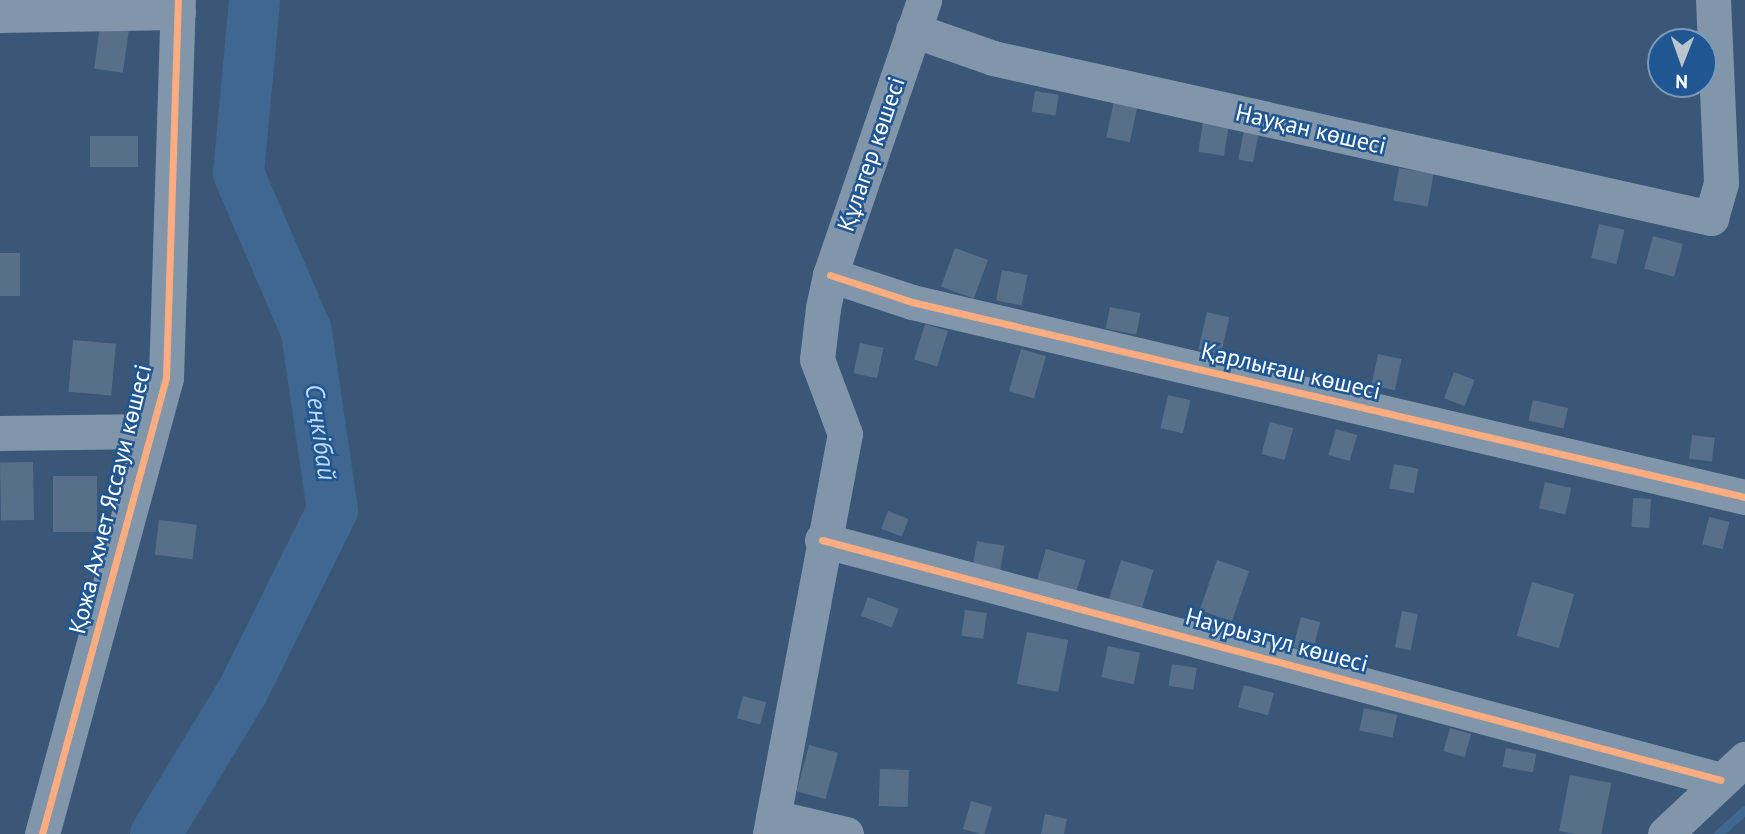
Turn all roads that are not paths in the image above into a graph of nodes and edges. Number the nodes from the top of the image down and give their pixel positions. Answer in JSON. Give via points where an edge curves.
{"nodes":[{"id":1,"x":1713,"y":0,"type":"edge"},
{"id":2,"x":178,"y":6,"type":"edge"},
{"id":3,"x":0,"y":15,"type":"edge"},
{"id":4,"x":918,"y":15,"type":"edge"},
{"id":5,"x":826,"y":292,"type":"junction"},
{"id":6,"x":151,"y":431,"type":"junction"},
{"id":7,"x":0,"y":433,"type":"edge"},
{"id":8,"x":1745,"y":497,"type":"edge"},
{"id":9,"x":822,"y":540,"type":"junction"},
{"id":10,"x":1733,"y":770,"type":"edge"},
{"id":11,"x":771,"y":825,"type":"edge"},
{"id":12,"x":42,"y":834,"type":"edge"},
{"id":13,"x":846,"y":834,"type":"edge"},
{"id":14,"x":1665,"y":834,"type":"edge"}],
"edges":[{"from":1,"to":4,"type":"street","name":"Науқан көшесі","via":[[1721,182],[1711,219],[993,58]]},
{"from":2,"to":3,"type":"street"},
{"from":2,"to":6,"type":"street","name":"Қожа Ахмет Яссауи көшесі","via":[[166,377]]},
{"from":4,"to":5,"type":"street","name":"Құлагер көшесі"},
{"from":5,"to":8,"type":"street","name":"Қарлығаш көшесі","via":[[912,302]]},
{"from":5,"to":9,"type":"street","name":"Құлагер көшесі","via":[[817,359],[845,434]]},
{"from":6,"to":7,"type":"street"},
{"from":6,"to":12,"type":"street","name":"Қожа Ахмет Яссауи көшесі"},
{"from":9,"to":10,"type":"street","name":"Наурызгүл көшесі"},
{"from":9,"to":11,"type":"street","name":"Құлагер көшесі"},
{"from":10,"to":14,"type":"street"},
{"from":11,"to":13,"type":"street"}]}
